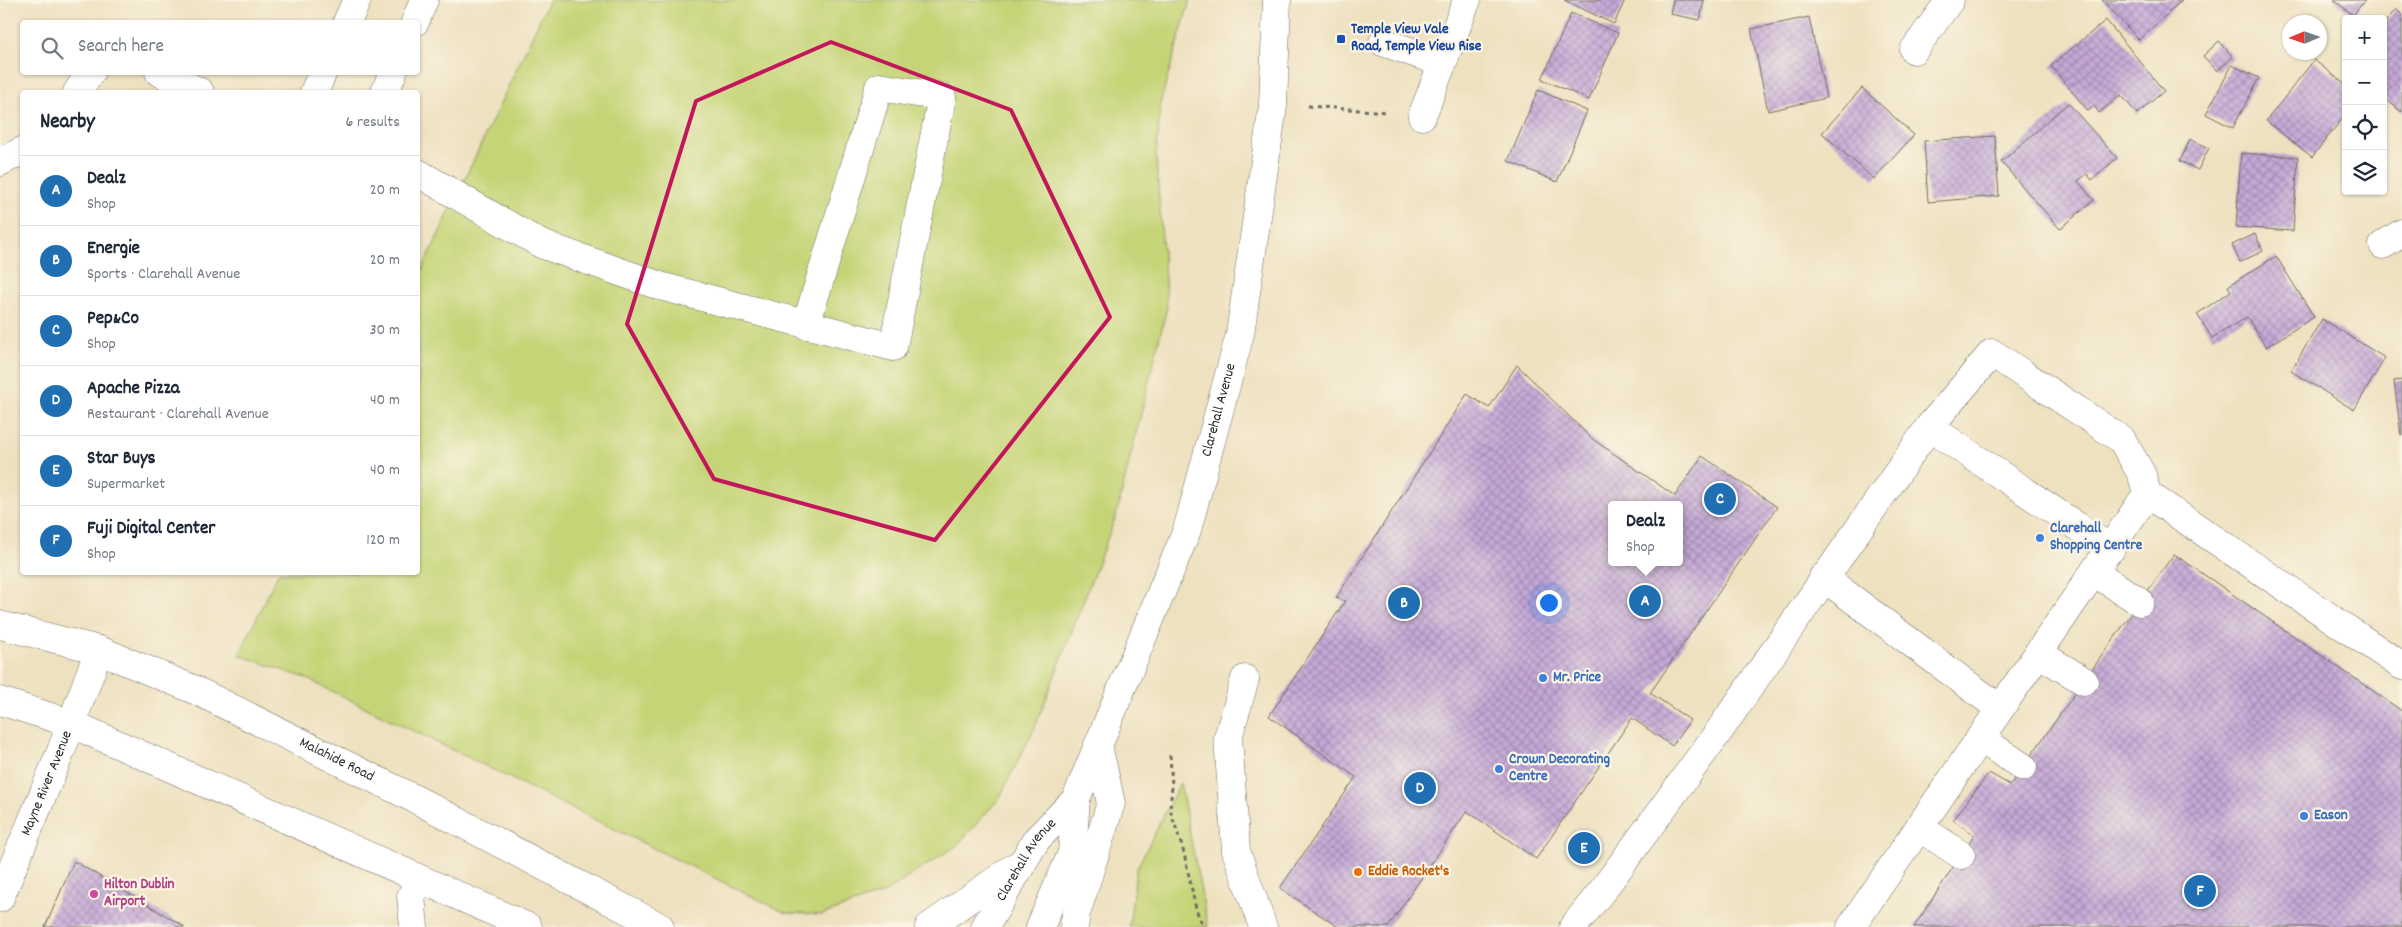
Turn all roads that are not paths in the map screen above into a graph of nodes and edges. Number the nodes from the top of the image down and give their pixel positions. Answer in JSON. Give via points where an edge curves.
{"nodes":[{"id":1,"x":357,"y":0,"type":"edge"},
{"id":2,"x":424,"y":0,"type":"edge"},
{"id":3,"x":1277,"y":0,"type":"edge"},
{"id":4,"x":1468,"y":0,"type":"edge"},
{"id":5,"x":1950,"y":0,"type":"edge"},
{"id":6,"x":348,"y":20,"type":"edge"},
{"id":7,"x":416,"y":20,"type":"edge"},
{"id":8,"x":1382,"y":42,"type":"dead end"},
{"id":9,"x":1914,"y":50,"type":"dead end"},
{"id":10,"x":1443,"y":63,"type":"junction"},
{"id":11,"x":89,"y":75,"type":"edge"},
{"id":12,"x":165,"y":75,"type":"edge"},
{"id":13,"x":322,"y":75,"type":"edge"},
{"id":14,"x":392,"y":75,"type":"edge"},
{"id":15,"x":78,"y":90,"type":"edge"},
{"id":16,"x":196,"y":90,"type":"edge"},
{"id":17,"x":315,"y":90,"type":"edge"},
{"id":18,"x":386,"y":90,"type":"edge"},
{"id":19,"x":1422,"y":116,"type":"road end"},
{"id":20,"x":20,"y":152,"type":"edge"},
{"id":21,"x":0,"y":162,"type":"edge"},
{"id":22,"x":420,"y":174,"type":"edge"},
{"id":23,"x":806,"y":324,"type":"junction"},
{"id":24,"x":1929,"y":426,"type":"junction"},
{"id":25,"x":2147,"y":494,"type":"junction"},
{"id":26,"x":2111,"y":549,"type":"junction"},
{"id":27,"x":2094,"y":572,"type":"junction"},
{"id":28,"x":1823,"y":577,"type":"junction"},
{"id":29,"x":2140,"y":602,"type":"dead end"},
{"id":30,"x":0,"y":624,"type":"edge"},
{"id":31,"x":99,"y":650,"type":"junction"},
{"id":32,"x":2038,"y":652,"type":"junction"},
{"id":33,"x":2402,"y":666,"type":"edge"},
{"id":34,"x":1245,"y":679,"type":"dead end"},
{"id":35,"x":2084,"y":681,"type":"dead end"},
{"id":36,"x":0,"y":701,"type":"edge"},
{"id":37,"x":1999,"y":708,"type":"junction"},
{"id":38,"x":70,"y":723,"type":"junction"},
{"id":39,"x":1980,"y":738,"type":"junction"},
{"id":40,"x":1098,"y":745,"type":"junction"},
{"id":41,"x":2023,"y":767,"type":"dead end"},
{"id":42,"x":1076,"y":799,"type":"junction"},
{"id":43,"x":1919,"y":827,"type":"junction"},
{"id":44,"x":1962,"y":855,"type":"dead end"},
{"id":45,"x":1025,"y":858,"type":"junction"},
{"id":46,"x":422,"y":880,"type":"junction"},
{"id":47,"x":0,"y":898,"type":"edge"},
{"id":48,"x":1861,"y":923,"type":"edge"},
{"id":49,"x":414,"y":927,"type":"edge"},
{"id":50,"x":528,"y":927,"type":"edge"},
{"id":51,"x":660,"y":927,"type":"edge"},
{"id":52,"x":929,"y":927,"type":"edge"},
{"id":53,"x":985,"y":927,"type":"edge"},
{"id":54,"x":1040,"y":927,"type":"edge"},
{"id":55,"x":1074,"y":927,"type":"edge"},
{"id":56,"x":1264,"y":927,"type":"edge"},
{"id":57,"x":1573,"y":927,"type":"edge"}],
"edges":[{"from":1,"to":6,"type":"main road"},
{"from":2,"to":7,"type":"main road"},
{"from":3,"to":40,"type":"main road","name":"Clarehall Avenue","via":[[1274,106],[1240,334],[1184,539]]},
{"from":4,"to":10,"type":"main road"},
{"from":5,"to":9,"type":"main road"},
{"from":8,"to":10,"type":"main road"},
{"from":10,"to":19,"type":"main road"},
{"from":11,"to":15,"type":"main road"},
{"from":12,"to":16,"type":"main road"},
{"from":13,"to":17,"type":"main road"},
{"from":14,"to":18,"type":"main road"},
{"from":20,"to":21,"type":"main road"},
{"from":22,"to":23,"type":"main road","via":[[541,244],[660,286]]},
{"from":23,"to":23,"type":"main road","via":[[879,87],[942,97],[893,347]]},
{"from":24,"to":25,"type":"main road","via":[[1992,353],[2122,440],[2142,475]]},
{"from":24,"to":26,"type":"main road"},
{"from":24,"to":28,"type":"main road"},
{"from":25,"to":26,"type":"main road"},
{"from":25,"to":33,"type":"main road"},
{"from":26,"to":27,"type":"main road"},
{"from":27,"to":29,"type":"main road"},
{"from":27,"to":32,"type":"main road"},
{"from":28,"to":37,"type":"main road"},
{"from":28,"to":57,"type":"main road","via":[[1717,734]]},
{"from":30,"to":31,"type":"main road","name":"Malahide Road"},
{"from":31,"to":38,"type":"main road","name":"Mayne River Avenue"},
{"from":31,"to":51,"type":"main road","name":"Malahide Road","via":[[195,690],[417,800]]},
{"from":32,"to":35,"type":"main road"},
{"from":32,"to":37,"type":"main road"},
{"from":34,"to":56,"type":"main road","via":[[1228,738],[1235,841]]},
{"from":36,"to":38,"type":"main road"},
{"from":37,"to":39,"type":"main road"},
{"from":38,"to":46,"type":"main road"},
{"from":38,"to":47,"type":"main road","name":"Mayne River Avenue"},
{"from":39,"to":41,"type":"main road"},
{"from":39,"to":43,"type":"main road"},
{"from":40,"to":42,"type":"main road","name":"Clarehall Avenue"},
{"from":40,"to":55,"type":"main road","via":[[1111,803]]},
{"from":42,"to":45,"type":"main road","name":"Clarehall Avenue","via":[[1036,840]]},
{"from":42,"to":54,"type":"main road","name":"Clarehall Avenue","via":[[1072,853]]},
{"from":43,"to":44,"type":"main road"},
{"from":43,"to":48,"type":"main road"},
{"from":45,"to":52,"type":"main road"},
{"from":45,"to":53,"type":"main road","name":"Clarehall Avenue"},
{"from":46,"to":49,"type":"main road","via":[[411,896]]},
{"from":46,"to":50,"type":"main road"}]}
